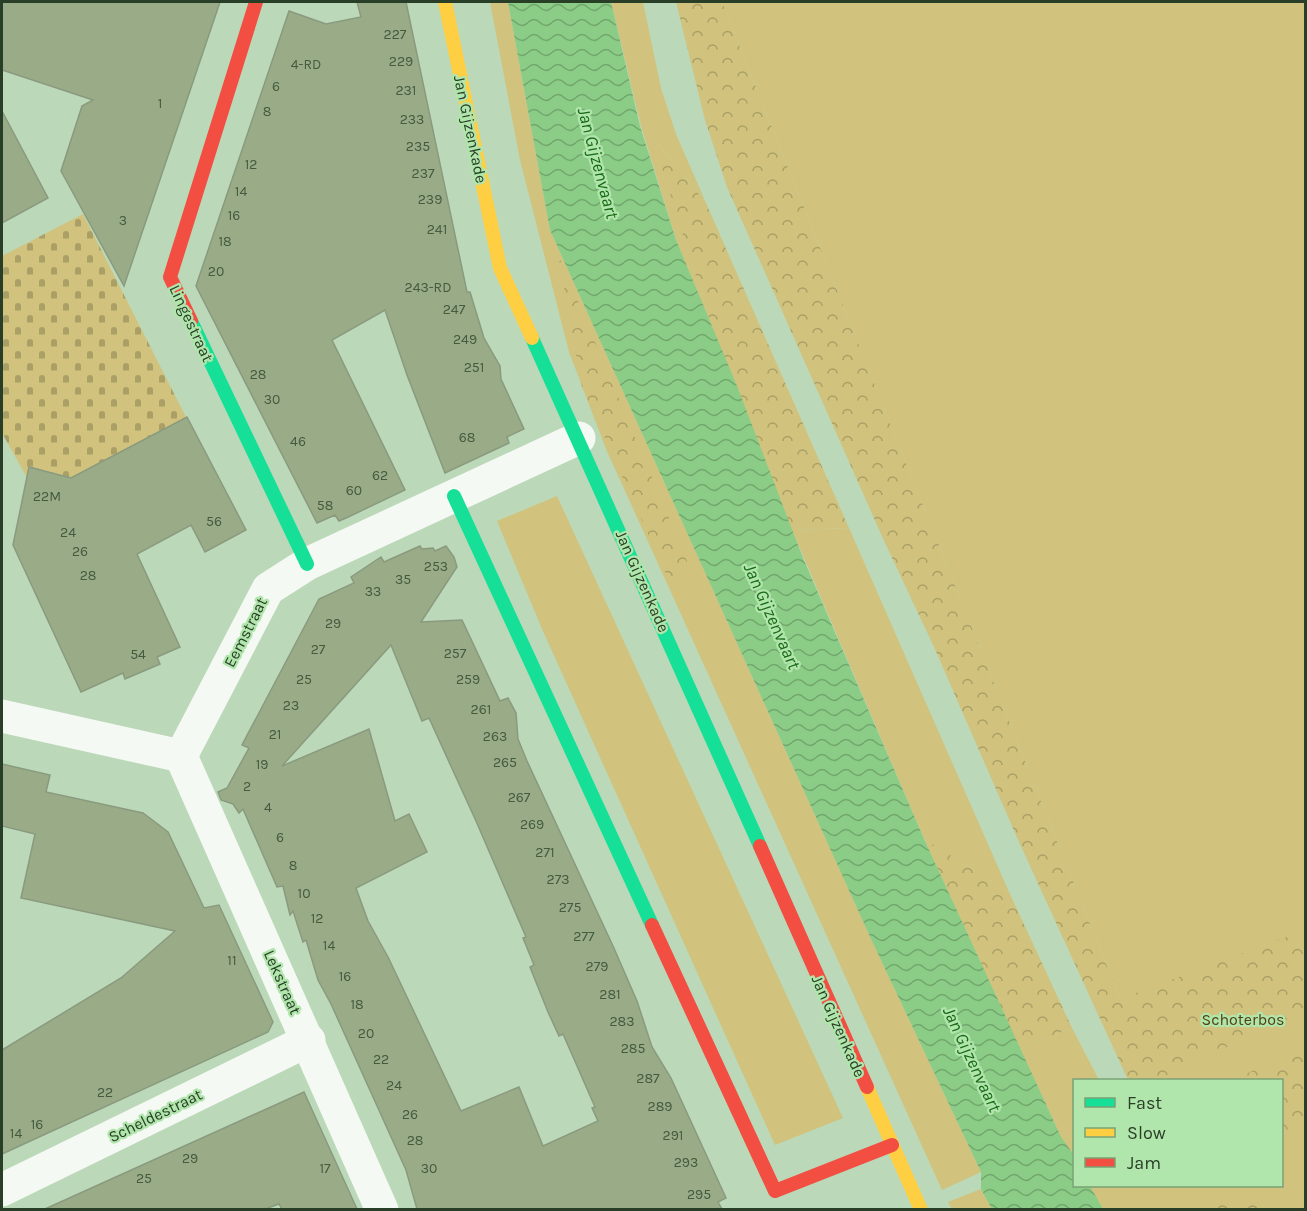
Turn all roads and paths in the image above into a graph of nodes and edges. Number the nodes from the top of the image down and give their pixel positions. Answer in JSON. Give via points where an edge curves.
{"nodes":[{"id":1,"x":256,"y":2,"type":"edge"},
{"id":2,"x":445,"y":2,"type":"edge"},
{"id":3,"x":579,"y":438,"type":"junction"},
{"id":4,"x":454,"y":496,"type":"junction"},
{"id":5,"x":307,"y":564,"type":"junction"},
{"id":6,"x":2,"y":716,"type":"edge"},
{"id":7,"x":181,"y":756,"type":"junction"},
{"id":8,"x":309,"y":1040,"type":"junction"},
{"id":9,"x":892,"y":1145,"type":"junction"},
{"id":10,"x":2,"y":1190,"type":"edge"},
{"id":11,"x":382,"y":1209,"type":"edge"},
{"id":12,"x":921,"y":1209,"type":"edge"}],
"edges":[{"from":1,"to":5,"type":"street","name":"Lingestraat","via":[[170,277]]},
{"from":2,"to":3,"type":"street","name":"Jan Gijzenkade","via":[[500,268]]},
{"from":3,"to":4,"type":"street","name":"Eemstraat"},
{"from":3,"to":9,"type":"street","name":"Jan Gijzenkade"},
{"from":4,"to":5,"type":"street","name":"Eemstraat"},
{"from":4,"to":9,"type":"street","via":[[775,1191]]},
{"from":5,"to":7,"type":"street","name":"Eemstraat","via":[[268,589]]},
{"from":6,"to":7,"type":"street"},
{"from":7,"to":8,"type":"street","name":"Lekstraat"},
{"from":8,"to":10,"type":"street","name":"Scheldestraat"},
{"from":8,"to":11,"type":"street","name":"Lekstraat"},
{"from":9,"to":12,"type":"street","name":"Jan Gijzenkade"}]}
